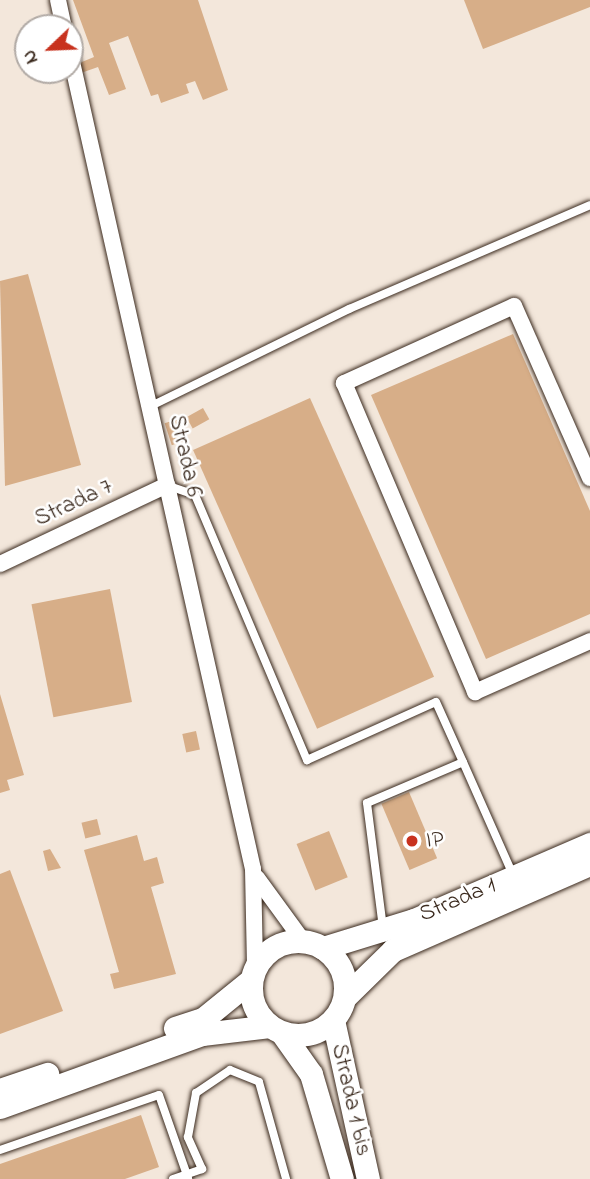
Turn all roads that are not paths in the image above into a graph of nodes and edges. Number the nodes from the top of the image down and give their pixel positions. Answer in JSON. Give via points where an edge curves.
{"nodes":[{"id":1,"x":77,"y":84,"type":"edge"},
{"id":2,"x":590,"y":205,"type":"edge"},
{"id":3,"x":149,"y":407,"type":"junction"},
{"id":4,"x":590,"y":478,"type":"edge"},
{"id":5,"x":167,"y":485,"type":"junction"},
{"id":6,"x":0,"y":564,"type":"edge"},
{"id":7,"x":590,"y":641,"type":"edge"},
{"id":8,"x":463,"y":762,"type":"junction"},
{"id":9,"x":590,"y":844,"type":"edge"},
{"id":10,"x":590,"y":864,"type":"edge"},
{"id":11,"x":253,"y":869,"type":"junction"},
{"id":12,"x":513,"y":877,"type":"junction"},
{"id":13,"x":505,"y":901,"type":"junction"},
{"id":14,"x":384,"y":931,"type":"junction"},
{"id":15,"x":313,"y":944,"type":"junction"},
{"id":16,"x":253,"y":974,"type":"junction"},
{"id":17,"x":345,"y":997,"type":"junction"},
{"id":18,"x":333,"y":1020,"type":"junction"},
{"id":19,"x":276,"y":1029,"type":"junction"},
{"id":20,"x":0,"y":1090,"type":"edge"},
{"id":21,"x":0,"y":1107,"type":"edge"},
{"id":22,"x":0,"y":1150,"type":"edge"},
{"id":23,"x":187,"y":1177,"type":"edge"},
{"id":24,"x":173,"y":1179,"type":"edge"},
{"id":25,"x":286,"y":1179,"type":"edge"},
{"id":26,"x":342,"y":1179,"type":"edge"},
{"id":27,"x":368,"y":1179,"type":"edge"}],
"edges":[{"from":1,"to":3,"type":"street","name":"Strada 6"},
{"from":2,"to":3,"type":"lane","via":[[348,309]]},
{"from":3,"to":5,"type":"street","name":"Strada 6"},
{"from":4,"to":7,"type":"street","via":[[514,306],[344,383],[475,692]]},
{"from":5,"to":6,"type":"street","name":"Strada 7"},
{"from":5,"to":8,"type":"lane","via":[[195,495],[307,760],[436,702]]},
{"from":5,"to":11,"type":"street","name":"Strada 6"},
{"from":8,"to":12,"type":"lane"},
{"from":8,"to":14,"type":"lane","via":[[367,803]]},
{"from":9,"to":12,"type":"street","name":"Strada 1"},
{"from":10,"to":13,"type":"street","name":"Strada 1"},
{"from":11,"to":15,"type":"street","name":"Strada 6","via":[[269,901]]},
{"from":11,"to":16,"type":"street","name":"Strada 6"},
{"from":12,"to":13,"type":"lane"},
{"from":12,"to":14,"type":"street","name":"Strada 1"},
{"from":13,"to":17,"type":"street","name":"Strada 1","via":[[393,950]]},
{"from":14,"to":15,"type":"street","name":"Strada 1"},
{"from":15,"to":16,"type":"street","via":[[274,947]]},
{"from":15,"to":17,"type":"street","via":[[341,969]]},
{"from":16,"to":19,"type":"street","via":[[256,1010]]},
{"from":16,"to":20,"type":"street","via":[[202,1018]]},
{"from":17,"to":18,"type":"street"},
{"from":18,"to":19,"type":"street","via":[[314,1033]]},
{"from":18,"to":27,"type":"street","name":"Strada 1 bis"},
{"from":19,"to":21,"type":"street","via":[[202,1034]]},
{"from":19,"to":26,"type":"street","name":"Strada 1 bis","via":[[311,1074]]},
{"from":22,"to":23,"type":"lane","via":[[159,1095]]},
{"from":23,"to":24,"type":"lane"},
{"from":23,"to":25,"type":"lane","via":[[202,1169],[188,1137],[197,1093],[230,1070],[259,1082]]}]}
